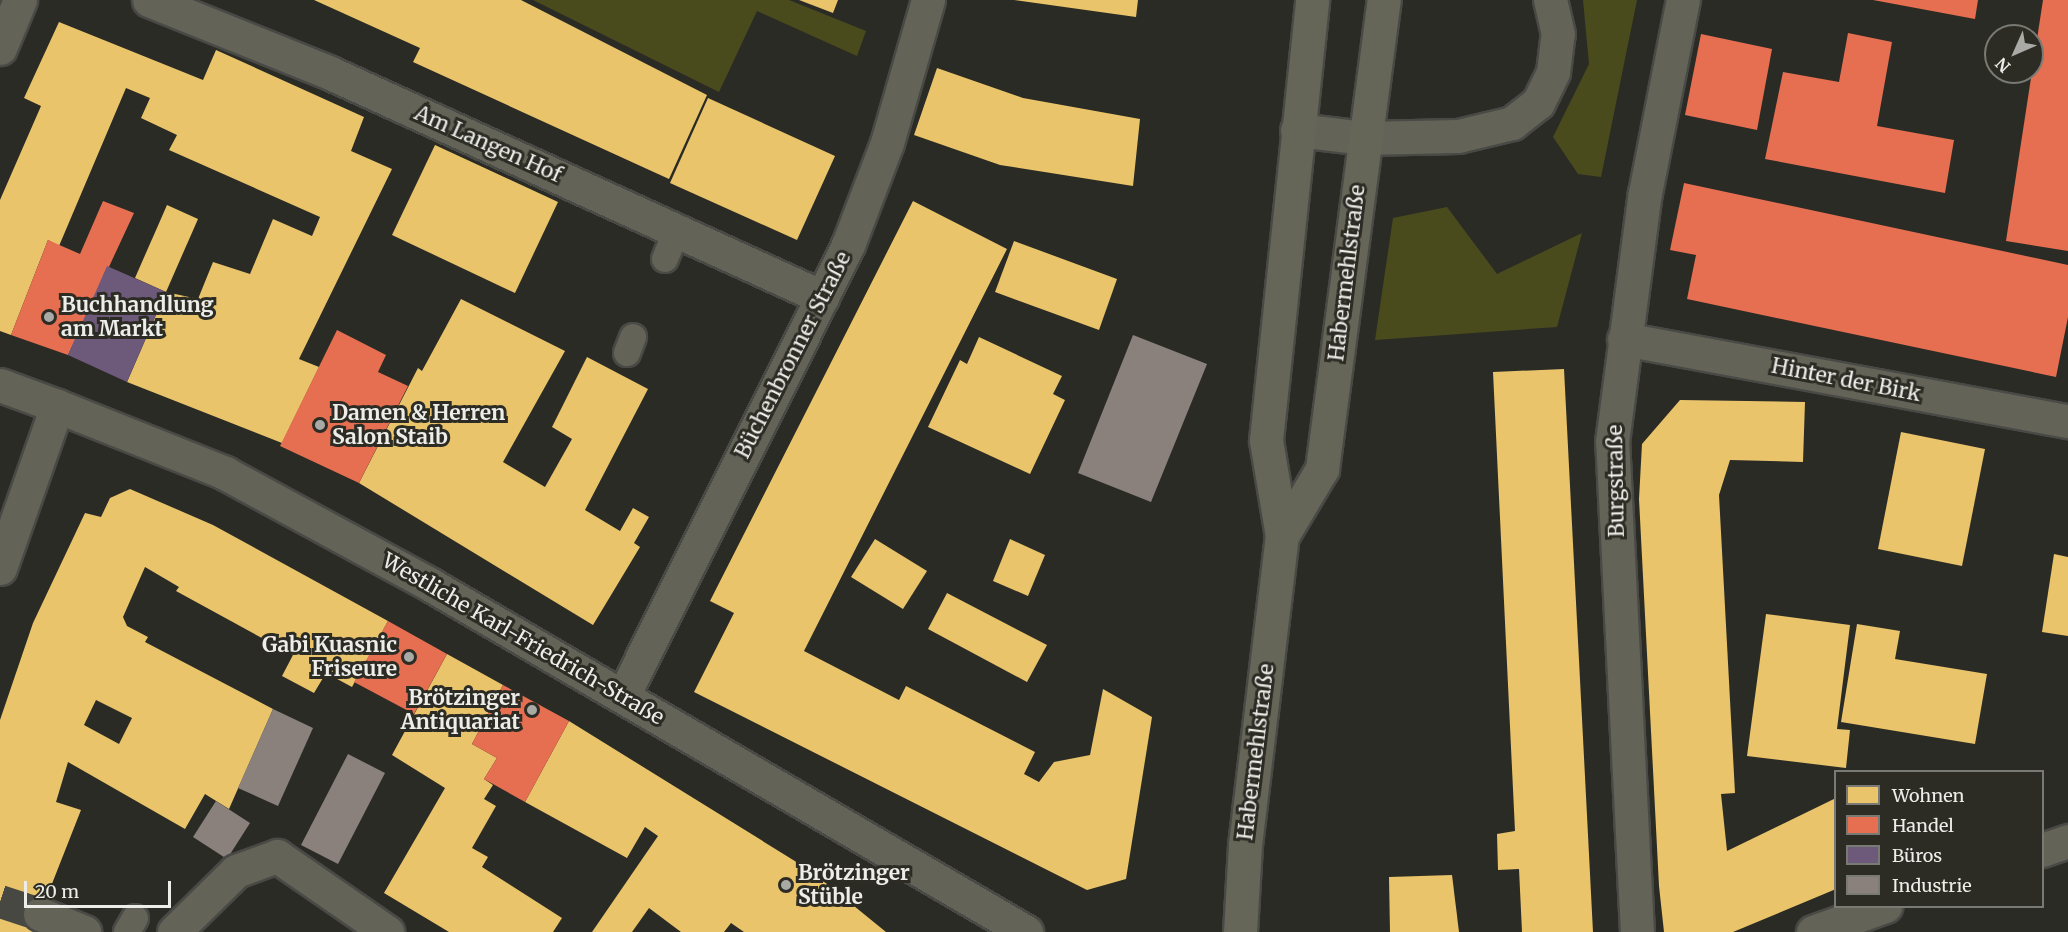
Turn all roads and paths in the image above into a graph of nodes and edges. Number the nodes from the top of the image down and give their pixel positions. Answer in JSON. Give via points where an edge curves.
{"nodes":[{"id":1,"x":20,"y":0,"type":"edge"},
{"id":2,"x":149,"y":0,"type":"edge"},
{"id":3,"x":928,"y":0,"type":"edge"},
{"id":4,"x":1312,"y":0,"type":"edge"},
{"id":5,"x":1384,"y":0,"type":"edge"},
{"id":6,"x":1550,"y":0,"type":"edge"},
{"id":7,"x":1683,"y":0,"type":"edge"},
{"id":8,"x":0,"y":48,"type":"edge"},
{"id":9,"x":1297,"y":130,"type":"junction"},
{"id":10,"x":1364,"y":138,"type":"junction"},
{"id":11,"x":677,"y":229,"type":"junction"},
{"id":12,"x":665,"y":259,"type":"dead end"},
{"id":13,"x":822,"y":297,"type":"junction"},
{"id":14,"x":1624,"y":339,"type":"junction"},
{"id":15,"x":0,"y":385,"type":"edge"},
{"id":16,"x":57,"y":406,"type":"junction"},
{"id":17,"x":2068,"y":421,"type":"edge"},
{"id":18,"x":1282,"y":536,"type":"junction"},
{"id":19,"x":0,"y":568,"type":"edge"},
{"id":20,"x":623,"y":696,"type":"junction"},
{"id":21,"x":2068,"y":841,"type":"edge"},
{"id":22,"x":2044,"y":850,"type":"edge"},
{"id":23,"x":1879,"y":908,"type":"edge"},
{"id":24,"x":40,"y":914,"type":"tunnel mouth"},
{"id":25,"x":84,"y":932,"type":"edge"},
{"id":26,"x":174,"y":932,"type":"edge"},
{"id":27,"x":387,"y":932,"type":"edge"},
{"id":28,"x":1026,"y":932,"type":"edge"},
{"id":29,"x":1240,"y":932,"type":"edge"},
{"id":30,"x":1637,"y":932,"type":"edge"},
{"id":31,"x":1813,"y":932,"type":"edge"}],
"edges":[{"from":1,"to":8,"type":"street"},
{"from":2,"to":11,"type":"street","name":"Am Langen Hof","via":[[328,72]]},
{"from":3,"to":13,"type":"street","name":"Büchenbronner Straße","via":[[887,143]]},
{"from":4,"to":9,"type":"main road","name":"Habermehlstraße"},
{"from":5,"to":10,"type":"main road","name":"Habermehlstraße"},
{"from":6,"to":10,"type":"street","via":[[1558,34],[1553,72],[1538,103],[1512,123],[1458,136]]},
{"from":7,"to":14,"type":"street","name":"Burgstraße"},
{"from":9,"to":10,"type":"street"},
{"from":9,"to":18,"type":"main road","name":"Habermehlstraße","via":[[1266,440]]},
{"from":10,"to":18,"type":"main road","name":"Habermehlstraße","via":[[1322,469]]},
{"from":11,"to":12,"type":"lane"},
{"from":11,"to":13,"type":"street","name":"Am Langen Hof"},
{"from":13,"to":20,"type":"street","name":"Büchenbronner Straße"},
{"from":14,"to":17,"type":"street","name":"Hinter der Birk"},
{"from":14,"to":30,"type":"street","name":"Burgstraße","via":[[1612,442]]},
{"from":15,"to":16,"type":"street","name":"Westliche Karl-Friedrich-Straße"},
{"from":16,"to":19,"type":"street"},
{"from":16,"to":20,"type":"street","name":"Westliche Karl-Friedrich-Straße","via":[[225,473]]},
{"from":18,"to":29,"type":"main road","name":"Habermehlstraße","via":[[1245,845]]},
{"from":20,"to":28,"type":"street","name":"Westliche Karl-Friedrich-Straße"},
{"from":21,"to":22,"type":"street"},
{"from":23,"to":31,"type":"street"},
{"from":24,"to":25,"type":"street"},
{"from":26,"to":27,"type":"street","via":[[236,871],[277,856]]}]}
